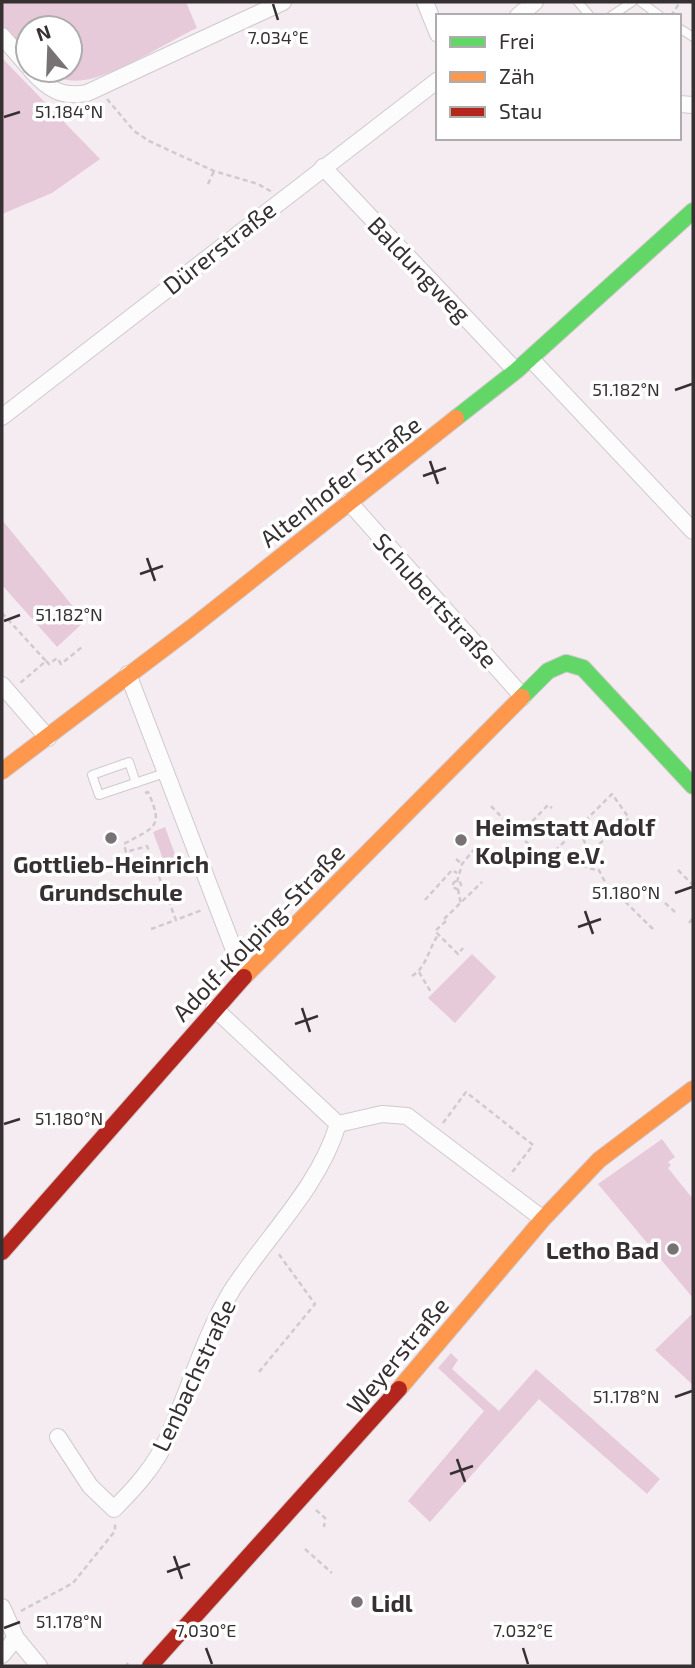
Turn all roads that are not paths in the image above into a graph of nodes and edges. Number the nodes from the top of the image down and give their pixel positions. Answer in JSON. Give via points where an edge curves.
{"nodes":[{"id":1,"x":284,"y":2,"type":"edge"},
{"id":2,"x":425,"y":2,"type":"edge"},
{"id":3,"x":535,"y":2,"type":"edge"},
{"id":4,"x":632,"y":2,"type":"edge"},
{"id":5,"x":640,"y":2,"type":"edge"},
{"id":6,"x":520,"y":14,"type":"edge"},
{"id":7,"x":614,"y":14,"type":"edge"},
{"id":8,"x":657,"y":14,"type":"edge"},
{"id":9,"x":436,"y":29,"type":"edge"},
{"id":10,"x":2,"y":36,"type":"edge"},
{"id":11,"x":8,"y":54,"type":"edge"},
{"id":12,"x":436,"y":82,"type":"edge"},
{"id":13,"x":46,"y":84,"type":"edge"},
{"id":14,"x":323,"y":167,"type":"junction"},
{"id":15,"x":693,"y":211,"type":"edge"},
{"id":16,"x":531,"y":359,"type":"junction"},
{"id":17,"x":516,"y":371,"type":"junction"},
{"id":18,"x":2,"y":417,"type":"edge"},
{"id":19,"x":349,"y":502,"type":"junction"},
{"id":20,"x":693,"y":531,"type":"edge"},
{"id":21,"x":128,"y":674,"type":"junction"},
{"id":22,"x":5,"y":689,"type":"edge"},
{"id":23,"x":523,"y":697,"type":"junction"},
{"id":24,"x":48,"y":737,"type":"junction"},
{"id":25,"x":2,"y":771,"type":"edge"},
{"id":26,"x":165,"y":773,"type":"junction"},
{"id":27,"x":136,"y":783,"type":"junction"},
{"id":28,"x":693,"y":786,"type":"edge"},
{"id":29,"x":244,"y":976,"type":"junction"},
{"id":30,"x":214,"y":1008,"type":"junction"},
{"id":31,"x":693,"y":1089,"type":"edge"},
{"id":32,"x":338,"y":1124,"type":"junction"},
{"id":33,"x":543,"y":1219,"type":"junction"},
{"id":34,"x":2,"y":1252,"type":"edge"},
{"id":35,"x":58,"y":1437,"type":"dead end"},
{"id":36,"x":5,"y":1613,"type":"edge"},
{"id":37,"x":16,"y":1638,"type":"junction"},
{"id":38,"x":2,"y":1655,"type":"edge"},
{"id":39,"x":39,"y":1666,"type":"edge"},
{"id":40,"x":150,"y":1666,"type":"edge"}],
"edges":[{"from":1,"to":13,"type":"street","via":[[87,93],[63,95]]},
{"from":2,"to":9,"type":"street"},
{"from":3,"to":6,"type":"street"},
{"from":4,"to":7,"type":"lane"},
{"from":5,"to":8,"type":"lane"},
{"from":10,"to":11,"type":"street"},
{"from":12,"to":14,"type":"street","name":"Dürerstraße"},
{"from":14,"to":17,"type":"street","name":"Baldungweg"},
{"from":14,"to":18,"type":"street","name":"Dürerstraße"},
{"from":15,"to":16,"type":"street","name":"Altenhofer Straße"},
{"from":16,"to":17,"type":"street","name":"Altenhofer Straße"},
{"from":16,"to":20,"type":"street"},
{"from":17,"to":19,"type":"street","name":"Altenhofer Straße"},
{"from":19,"to":21,"type":"street","name":"Altenhofer Straße"},
{"from":19,"to":23,"type":"street","name":"Schubertstraße"},
{"from":21,"to":24,"type":"street","name":"Altenhofer Straße"},
{"from":21,"to":26,"type":"street"},
{"from":22,"to":24,"type":"street"},
{"from":23,"to":28,"type":"street","name":"Adolf-Kolping-Straße","via":[[548,671],[566,663],[583,668]]},
{"from":23,"to":29,"type":"street","name":"Adolf-Kolping-Straße"},
{"from":24,"to":25,"type":"street","name":"Altenhofer Straße"},
{"from":26,"to":27,"type":"lane"},
{"from":26,"to":29,"type":"street"},
{"from":27,"to":27,"type":"lane","via":[[99,795],[92,775],[129,762]]},
{"from":29,"to":30,"type":"street","name":"Adolf-Kolping-Straße"},
{"from":30,"to":32,"type":"street"},
{"from":30,"to":34,"type":"street","name":"Adolf-Kolping-Straße"},
{"from":31,"to":33,"type":"street","name":"Weyerstraße","via":[[599,1160]]},
{"from":32,"to":33,"type":"street","via":[[396,1113],[407,1116]]},
{"from":32,"to":35,"type":"street","name":"Lenbachstraße","via":[[313,1178],[222,1310],[167,1439],[142,1480],[114,1510],[90,1486]]},
{"from":33,"to":40,"type":"street","name":"Weyerstraße","via":[[358,1437]]},
{"from":36,"to":37,"type":"street"},
{"from":37,"to":38,"type":"street"},
{"from":37,"to":39,"type":"street"}]}
